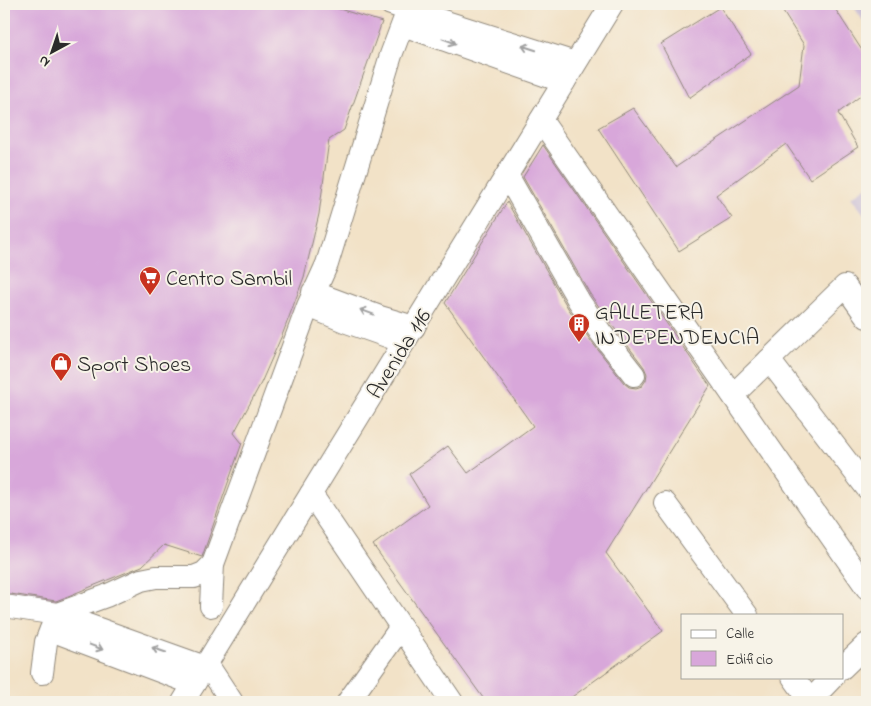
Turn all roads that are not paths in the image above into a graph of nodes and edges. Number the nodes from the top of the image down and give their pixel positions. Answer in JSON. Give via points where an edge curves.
{"nodes":[{"id":1,"x":612,"y":4,"type":"edge"},
{"id":2,"x":403,"y":11,"type":"edge"},
{"id":3,"x":570,"y":73,"type":"junction"},
{"id":4,"x":541,"y":120,"type":"junction"},
{"id":5,"x":507,"y":175,"type":"junction"},
{"id":6,"x":310,"y":299,"type":"junction"},
{"id":7,"x":867,"y":317,"type":"edge"},
{"id":8,"x":409,"y":334,"type":"junction"},
{"id":9,"x":769,"y":360,"type":"junction"},
{"id":10,"x":634,"y":375,"type":"dead end"},
{"id":11,"x":733,"y":395,"type":"junction"},
{"id":12,"x":867,"y":488,"type":"edge"},
{"id":13,"x":311,"y":494,"type":"junction"},
{"id":14,"x":665,"y":503,"type":"dead end"},
{"id":15,"x":213,"y":564,"type":"junction"},
{"id":16,"x":867,"y":588,"type":"edge"},
{"id":17,"x":4,"y":606,"type":"edge"},
{"id":18,"x":211,"y":606,"type":"dead end"},
{"id":19,"x":746,"y":614,"type":"edge"},
{"id":20,"x":54,"y":622,"type":"junction"},
{"id":21,"x":401,"y":626,"type":"junction"},
{"id":22,"x":867,"y":644,"type":"edge"},
{"id":23,"x":844,"y":666,"type":"edge"},
{"id":24,"x":42,"y":673,"type":"dead end"},
{"id":25,"x":794,"y":678,"type":"edge"},
{"id":26,"x":833,"y":678,"type":"edge"},
{"id":27,"x":197,"y":679,"type":"edge"},
{"id":28,"x":811,"y":701,"type":"edge"},
{"id":29,"x":232,"y":702,"type":"edge"},
{"id":30,"x":348,"y":702,"type":"edge"},
{"id":31,"x":452,"y":702,"type":"edge"}],
"edges":[{"from":1,"to":3,"type":"street","name":"Avenida 116"},
{"from":2,"to":3,"type":"street"},
{"from":2,"to":6,"type":"street","via":[[326,264]]},
{"from":3,"to":4,"type":"street","name":"Avenida 116"},
{"from":4,"to":5,"type":"street","name":"Avenida 116"},
{"from":4,"to":11,"type":"street"},
{"from":5,"to":8,"type":"street","name":"Avenida 116"},
{"from":5,"to":10,"type":"street","via":[[579,301]]},
{"from":6,"to":8,"type":"street","via":[[346,322]]},
{"from":6,"to":15,"type":"street"},
{"from":7,"to":9,"type":"street","via":[[845,286]]},
{"from":8,"to":13,"type":"street","name":"Avenida 116"},
{"from":9,"to":11,"type":"street"},
{"from":9,"to":12,"type":"street"},
{"from":11,"to":16,"type":"street"},
{"from":13,"to":21,"type":"street"},
{"from":13,"to":27,"type":"street","name":"Avenida 116"},
{"from":14,"to":19,"type":"street"},
{"from":15,"to":18,"type":"street"},
{"from":15,"to":20,"type":"street","via":[[194,577],[156,576],[141,580]]},
{"from":17,"to":20,"type":"street"},
{"from":20,"to":24,"type":"street","via":[[46,642]]},
{"from":20,"to":27,"type":"street"},
{"from":21,"to":30,"type":"street"},
{"from":21,"to":31,"type":"street"},
{"from":22,"to":23,"type":"street"},
{"from":25,"to":28,"type":"street"},
{"from":26,"to":28,"type":"street"},
{"from":27,"to":29,"type":"street"}]}
